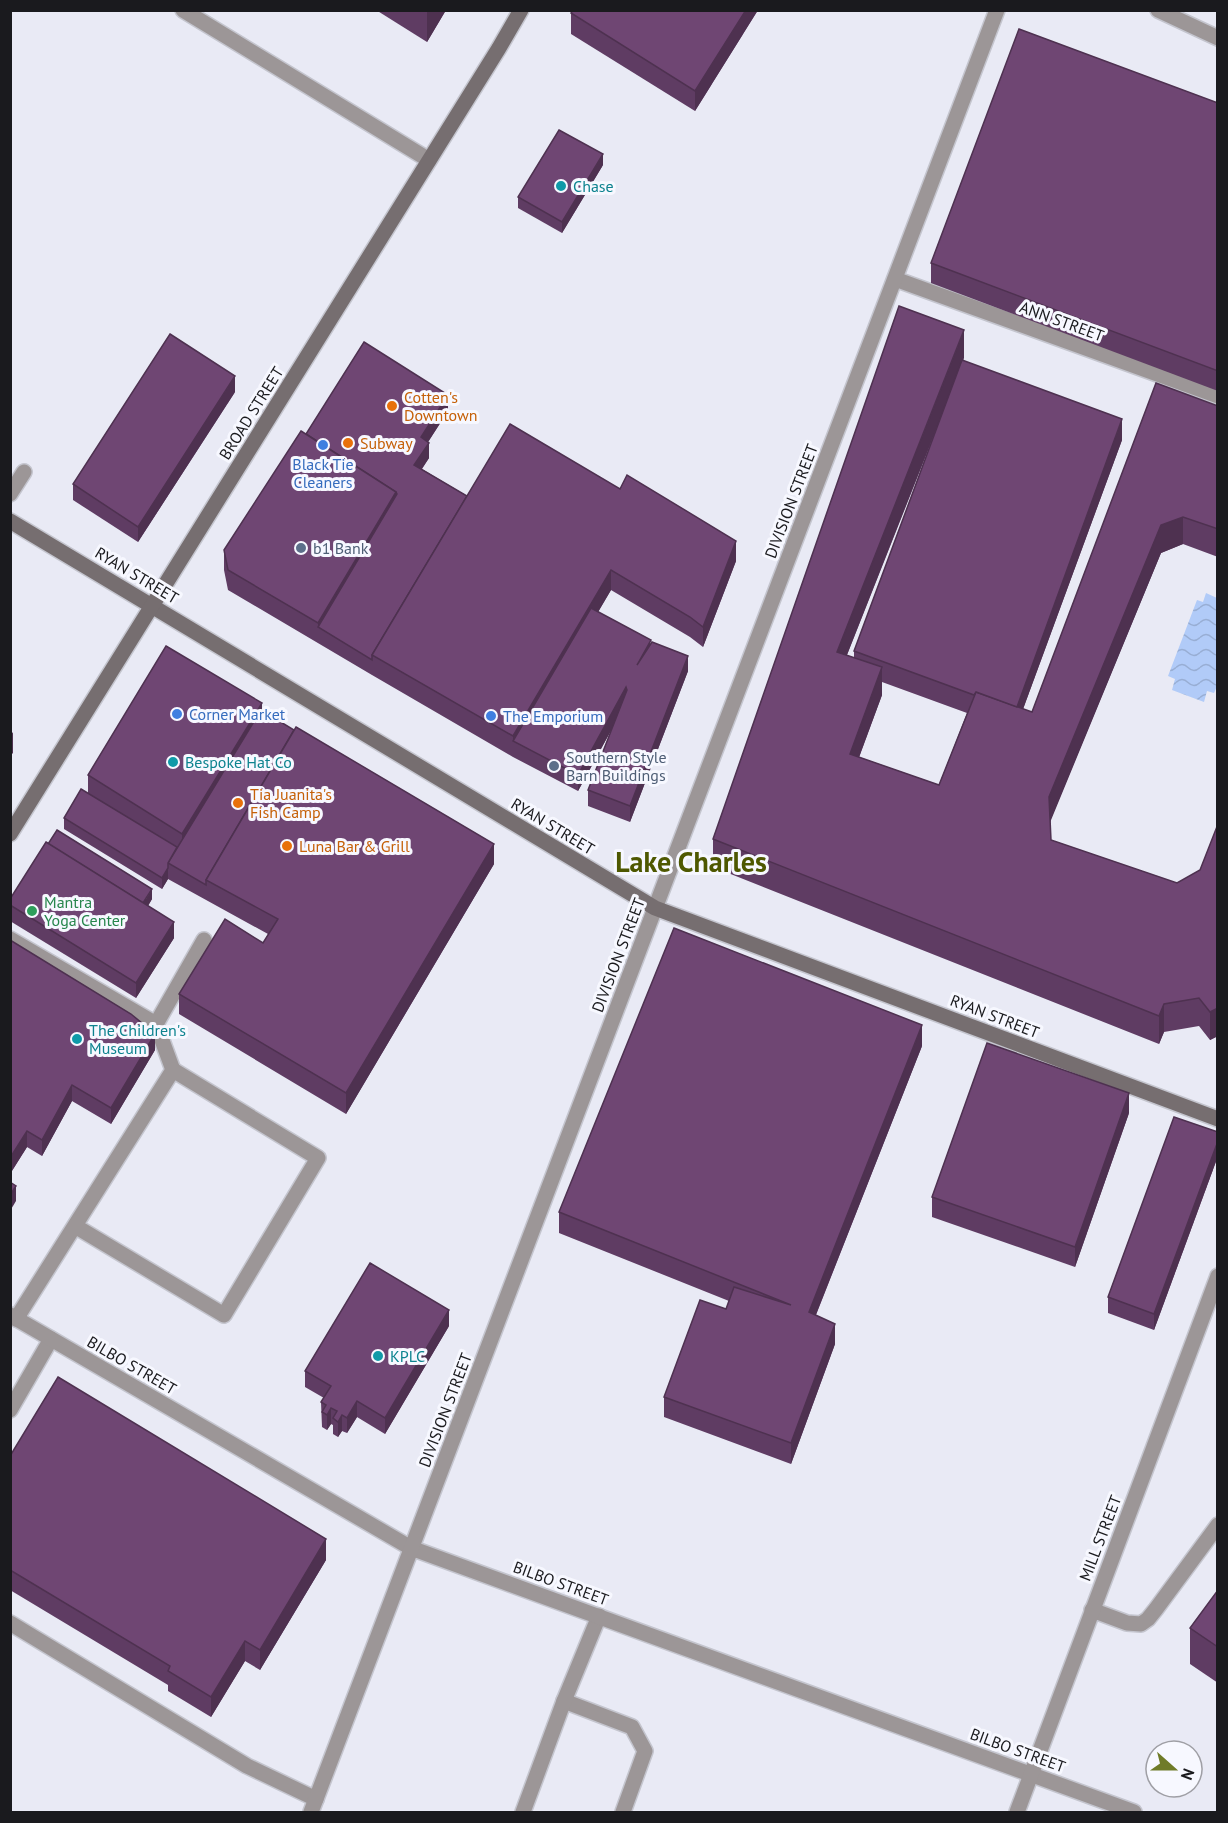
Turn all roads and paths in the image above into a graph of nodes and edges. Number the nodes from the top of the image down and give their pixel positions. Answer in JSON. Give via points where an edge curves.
{"nodes":[{"id":1,"x":183,"y":10,"type":"edge"},
{"id":2,"x":521,"y":10,"type":"edge"},
{"id":3,"x":997,"y":10,"type":"edge"},
{"id":4,"x":1158,"y":10,"type":"edge"},
{"id":5,"x":1218,"y":38,"type":"edge"},
{"id":6,"x":429,"y":160,"type":"junction"},
{"id":7,"x":895,"y":279,"type":"junction"},
{"id":8,"x":1218,"y":396,"type":"edge"},
{"id":9,"x":24,"y":472,"type":"dead end"},
{"id":10,"x":10,"y":494,"type":"edge"},
{"id":11,"x":10,"y":521,"type":"edge"},
{"id":12,"x":153,"y":605,"type":"junction"},
{"id":13,"x":10,"y":834,"type":"edge"},
{"id":14,"x":655,"y":908,"type":"junction"},
{"id":15,"x":10,"y":939,"type":"edge"},
{"id":16,"x":204,"y":940,"type":"dead end"},
{"id":17,"x":156,"y":1024,"type":"junction"},
{"id":18,"x":173,"y":1070,"type":"junction"},
{"id":19,"x":1218,"y":1119,"type":"edge"},
{"id":20,"x":75,"y":1226,"type":"junction"},
{"id":21,"x":1218,"y":1276,"type":"edge"},
{"id":22,"x":13,"y":1317,"type":"edge"},
{"id":23,"x":51,"y":1339,"type":"junction"},
{"id":24,"x":10,"y":1410,"type":"edge"},
{"id":25,"x":1218,"y":1525,"type":"edge"},
{"id":26,"x":411,"y":1548,"type":"junction"},
{"id":27,"x":1092,"y":1610,"type":"junction"},
{"id":28,"x":598,"y":1616,"type":"junction"},
{"id":29,"x":10,"y":1623,"type":"edge"},
{"id":30,"x":564,"y":1701,"type":"junction"},
{"id":31,"x":1031,"y":1774,"type":"junction"},
{"id":32,"x":314,"y":1806,"type":"edge"},
{"id":33,"x":523,"y":1812,"type":"edge"},
{"id":34,"x":623,"y":1812,"type":"edge"},
{"id":35,"x":1017,"y":1812,"type":"edge"},
{"id":36,"x":1134,"y":1812,"type":"edge"}],
"edges":[{"from":1,"to":6,"type":"street"},
{"from":2,"to":6,"type":"main road","name":"BROAD STREET"},
{"from":3,"to":7,"type":"street","name":"DIVISION STREET"},
{"from":4,"to":5,"type":"street"},
{"from":6,"to":12,"type":"main road","name":"BROAD STREET"},
{"from":7,"to":8,"type":"street","name":"ANN STREET"},
{"from":7,"to":14,"type":"street","name":"DIVISION STREET"},
{"from":9,"to":10,"type":"street"},
{"from":11,"to":12,"type":"main road","name":"RYAN STREET"},
{"from":12,"to":13,"type":"main road","name":"BROAD STREET"},
{"from":12,"to":14,"type":"main road","name":"RYAN STREET"},
{"from":14,"to":19,"type":"main road","name":"RYAN STREET"},
{"from":14,"to":26,"type":"street","name":"DIVISION STREET"},
{"from":15,"to":17,"type":"street"},
{"from":16,"to":17,"type":"street"},
{"from":17,"to":18,"type":"street"},
{"from":18,"to":20,"type":"street"},
{"from":18,"to":20,"type":"street","via":[[318,1158],[224,1315]]},
{"from":20,"to":22,"type":"street"},
{"from":21,"to":27,"type":"street","name":"MILL STREET"},
{"from":22,"to":23,"type":"street","name":"BILBO STREET"},
{"from":23,"to":24,"type":"street"},
{"from":23,"to":26,"type":"street","name":"BILBO STREET"},
{"from":25,"to":27,"type":"street","via":[[1141,1624]]},
{"from":26,"to":28,"type":"street","name":"BILBO STREET"},
{"from":26,"to":32,"type":"street","name":"DIVISION STREET"},
{"from":27,"to":31,"type":"street","name":"MILL STREET"},
{"from":28,"to":30,"type":"street"},
{"from":28,"to":31,"type":"street","name":"BILBO STREET"},
{"from":29,"to":32,"type":"street"},
{"from":30,"to":33,"type":"street"},
{"from":30,"to":34,"type":"street","via":[[632,1727],[645,1751]]},
{"from":31,"to":35,"type":"street","name":"MILL STREET"},
{"from":31,"to":36,"type":"street","name":"BILBO STREET"}]}
